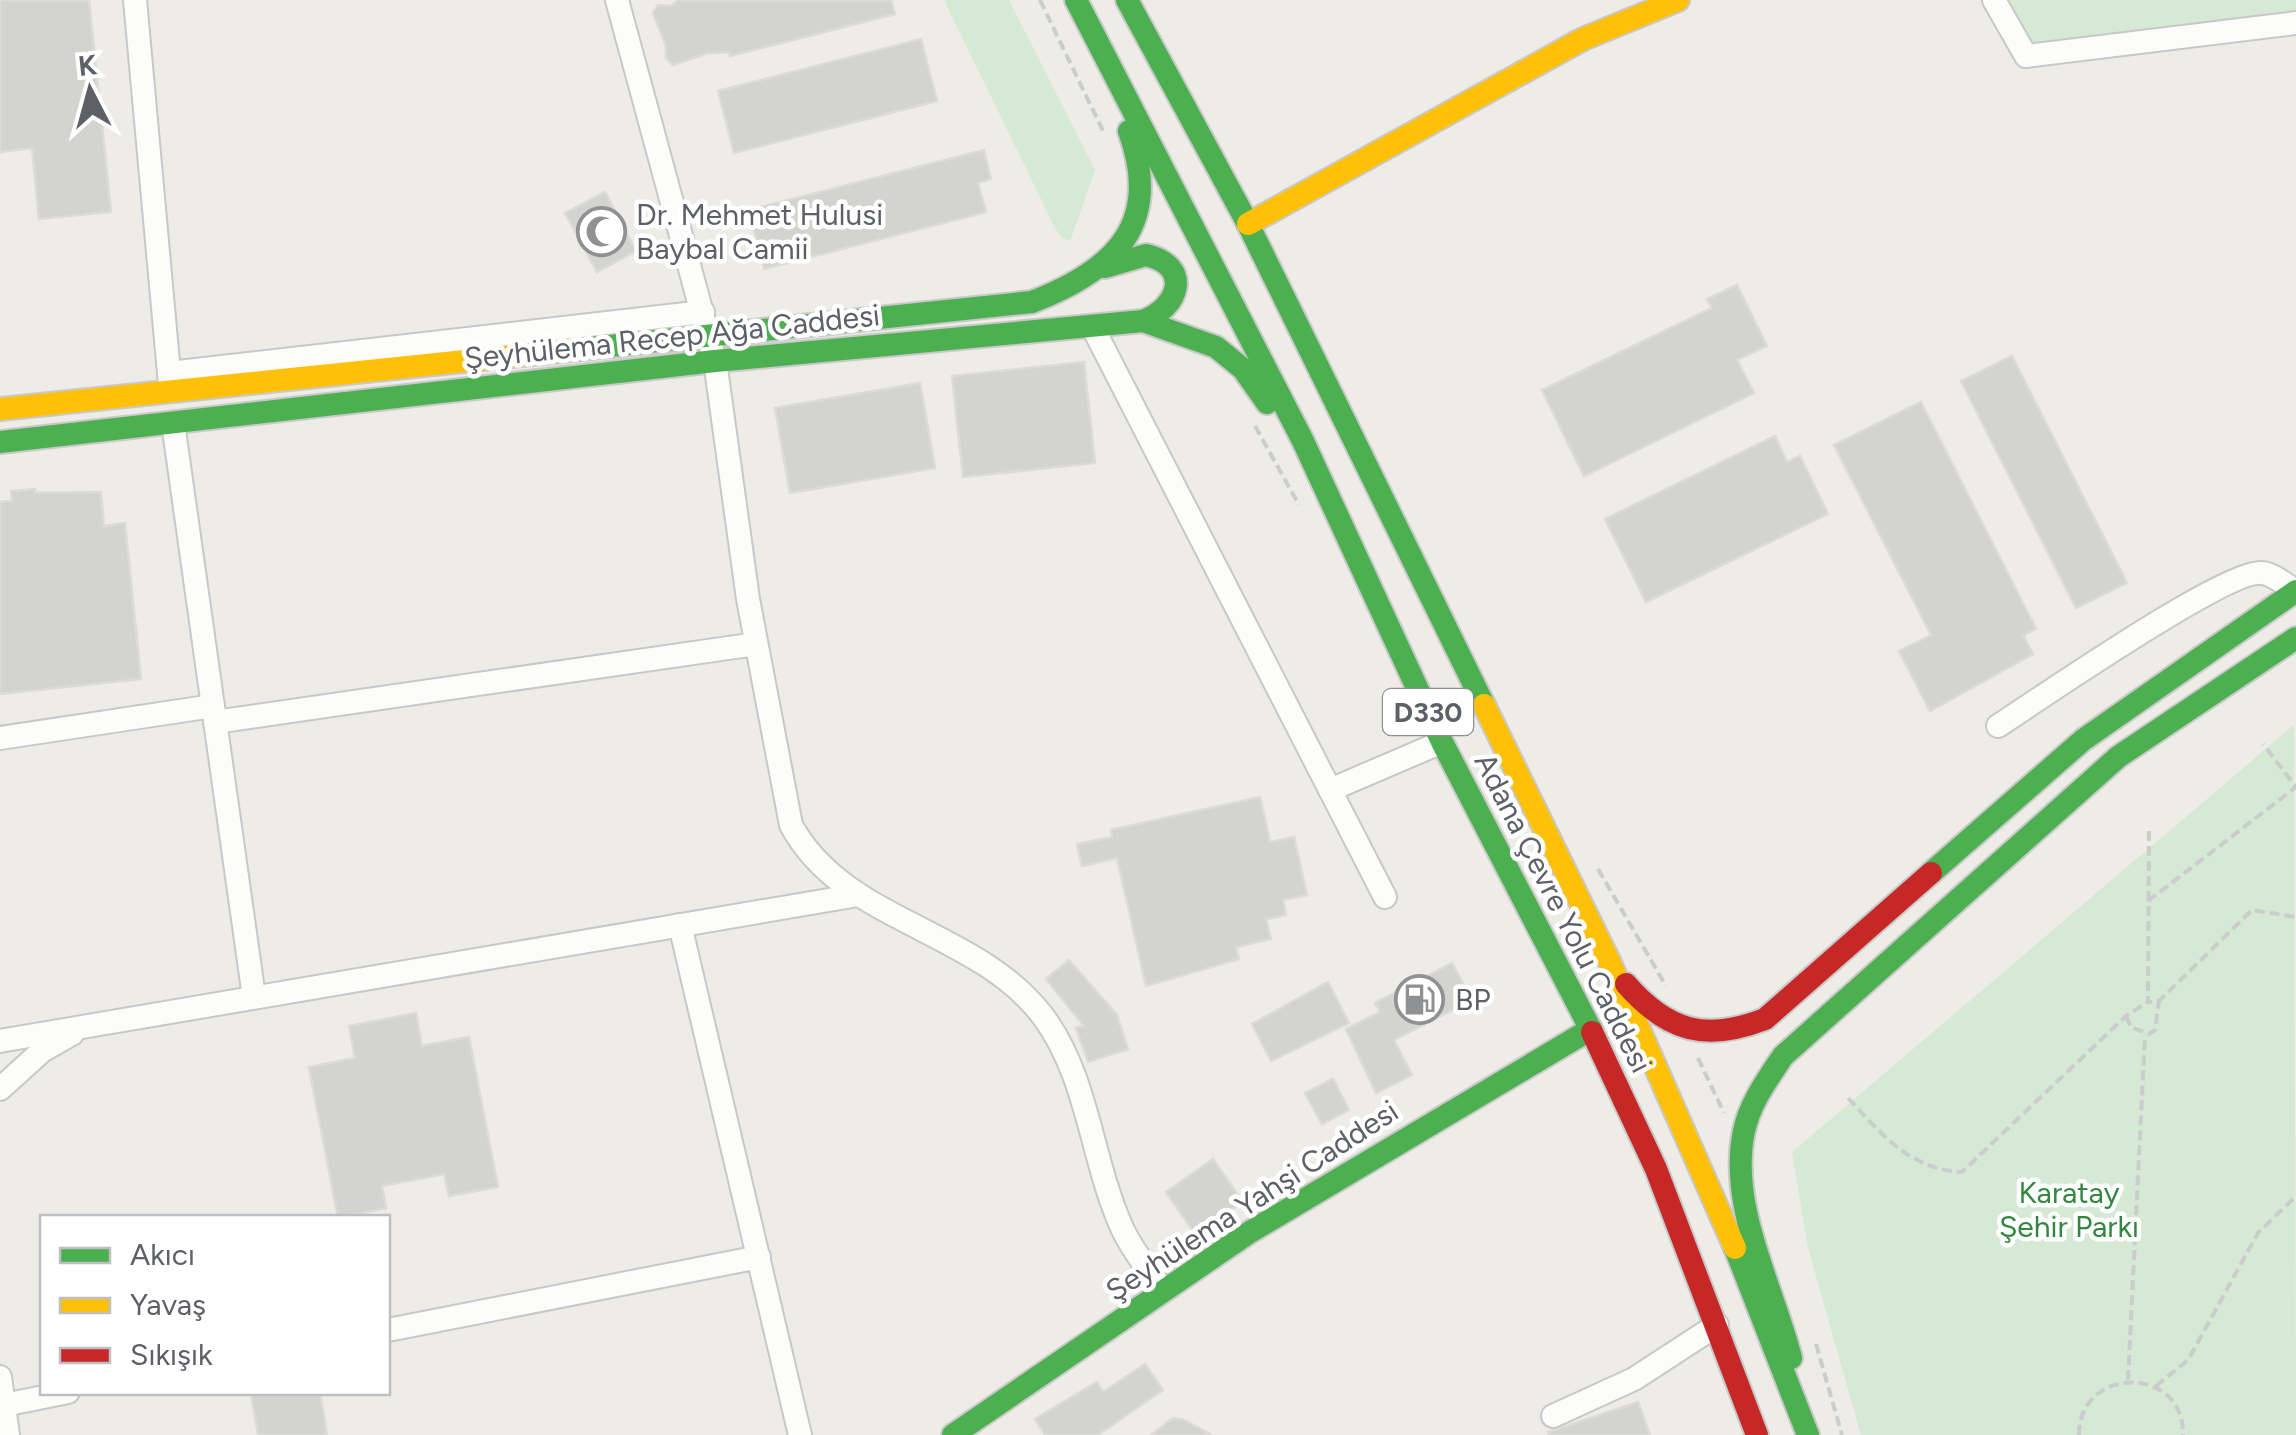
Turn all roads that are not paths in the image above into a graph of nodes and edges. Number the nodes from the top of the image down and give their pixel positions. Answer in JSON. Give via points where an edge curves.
{"nodes":[{"id":1,"x":135,"y":0,"type":"edge"},
{"id":2,"x":617,"y":0,"type":"edge"},
{"id":3,"x":1076,"y":0,"type":"edge"},
{"id":4,"x":1127,"y":0,"type":"edge"},
{"id":5,"x":1678,"y":0,"type":"edge"},
{"id":6,"x":1994,"y":0,"type":"edge"},
{"id":7,"x":2296,"y":23,"type":"edge"},
{"id":8,"x":1131,"y":102,"type":"junction"},
{"id":9,"x":1248,"y":224,"type":"junction"},
{"id":10,"x":1105,"y":267,"type":"junction"},
{"id":11,"x":702,"y":312,"type":"junction"},
{"id":12,"x":1144,"y":321,"type":"junction"},
{"id":13,"x":1092,"y":326,"type":"junction"},
{"id":14,"x":710,"y":336,"type":"junction"},
{"id":15,"x":715,"y":360,"type":"junction"},
{"id":16,"x":170,"y":383,"type":"junction"},
{"id":17,"x":0,"y":409,"type":"edge"},
{"id":18,"x":173,"y":423,"type":"junction"},
{"id":19,"x":1303,"y":440,"type":"junction"},
{"id":20,"x":0,"y":442,"type":"edge"},
{"id":21,"x":2296,"y":591,"type":"edge"},
{"id":22,"x":2296,"y":638,"type":"edge"},
{"id":23,"x":756,"y":644,"type":"junction"},
{"id":24,"x":214,"y":714,"type":"junction"},
{"id":25,"x":1998,"y":726,"type":"dead end"},
{"id":26,"x":0,"y":738,"type":"edge"},
{"id":27,"x":1442,"y":742,"type":"junction"},
{"id":28,"x":1330,"y":790,"type":"junction"},
{"id":29,"x":858,"y":895,"type":"junction"},
{"id":30,"x":1386,"y":897,"type":"dead end"},
{"id":31,"x":680,"y":925,"type":"junction"},
{"id":32,"x":1610,"y":963,"type":"junction"},
{"id":33,"x":254,"y":997,"type":"junction"},
{"id":34,"x":87,"y":1026,"type":"junction"},
{"id":35,"x":1591,"y":1028,"type":"junction"},
{"id":36,"x":0,"y":1040,"type":"edge"},
{"id":37,"x":0,"y":1089,"type":"edge"},
{"id":38,"x":758,"y":1257,"type":"junction"},
{"id":39,"x":1163,"y":1291,"type":"junction"},
{"id":40,"x":1717,"y":1325,"type":"junction"},
{"id":41,"x":390,"y":1330,"type":"edge"},
{"id":42,"x":0,"y":1377,"type":"edge"},
{"id":43,"x":53,"y":1395,"type":"edge"},
{"id":44,"x":4,"y":1405,"type":"junction"},
{"id":45,"x":1553,"y":1416,"type":"dead end"},
{"id":46,"x":1804,"y":1424,"type":"edge"},
{"id":47,"x":8,"y":1435,"type":"edge"},
{"id":48,"x":800,"y":1435,"type":"edge"},
{"id":49,"x":952,"y":1435,"type":"edge"},
{"id":50,"x":1757,"y":1435,"type":"edge"}],
"edges":[{"from":1,"to":16,"type":"street"},
{"from":2,"to":11,"type":"street"},
{"from":3,"to":8,"type":"main road","name":"Adana Çevre Yolu Caddesi","number":"D330"},
{"from":4,"to":9,"type":"main road","name":"Adana Çevre Yolu Caddesi","number":"D330"},
{"from":5,"to":9,"type":"main road","via":[[1583,39]]},
{"from":6,"to":7,"type":"street","via":[[2026,56]]},
{"from":8,"to":10,"type":"main road","name":"Şeyhülema Recep Ağa Caddesi","via":[[1127,126],[1143,170],[1136,218]]},
{"from":8,"to":19,"type":"main road","name":"Adana Çevre Yolu Caddesi","number":"D330"},
{"from":9,"to":32,"type":"main road","name":"Adana Çevre Yolu Caddesi","number":"D330"},
{"from":10,"to":12,"type":"main road","via":[[1128,256],[1152,256],[1171,268],[1178,286],[1174,306]]},
{"from":10,"to":14,"type":"main road","name":"Şeyhülema Recep Ağa Caddesi","via":[[1032,302]]},
{"from":11,"to":14,"type":"street"},
{"from":11,"to":16,"type":"street"},
{"from":12,"to":13,"type":"main road","name":"Şeyhülema Recep Ağa Caddesi"},
{"from":12,"to":19,"type":"main road","name":"Şeyhülema Recep Ağa Caddesi","via":[[1191,332],[1219,348],[1251,374],[1279,424]]},
{"from":13,"to":15,"type":"main road","name":"Şeyhülema Recep Ağa Caddesi"},
{"from":13,"to":28,"type":"street"},
{"from":14,"to":15,"type":"street"},
{"from":14,"to":16,"type":"main road","name":"Şeyhülema Recep Ağa Caddesi"},
{"from":15,"to":18,"type":"main road","name":"Şeyhülema Recep Ağa Caddesi"},
{"from":15,"to":23,"type":"street"},
{"from":16,"to":17,"type":"main road","name":"Şeyhülema Recep Ağa Caddesi"},
{"from":18,"to":20,"type":"main road","name":"Şeyhülema Recep Ağa Caddesi"},
{"from":18,"to":24,"type":"street"},
{"from":19,"to":27,"type":"main road","name":"Adana Çevre Yolu Caddesi","number":"D330"},
{"from":21,"to":25,"type":"street","via":[[2262,573],[2248,576],[2178,610]]},
{"from":21,"to":32,"type":"main road","via":[[2083,740],[1764,1019],[1726,1033],[1686,1027],[1647,1009]]},
{"from":22,"to":46,"type":"main road","via":[[2118,756],[1759,1084],[1741,1128],[1738,1182],[1781,1310]]},
{"from":23,"to":24,"type":"street"},
{"from":23,"to":29,"type":"street","via":[[791,825],[806,853]]},
{"from":24,"to":26,"type":"street"},
{"from":24,"to":33,"type":"street"},
{"from":27,"to":28,"type":"street"},
{"from":27,"to":35,"type":"main road","name":"Adana Çevre Yolu Caddesi","number":"D330"},
{"from":28,"to":30,"type":"street"},
{"from":29,"to":31,"type":"street"},
{"from":29,"to":39,"type":"street","via":[[986,965],[1043,1017],[1070,1061],[1122,1229]]},
{"from":31,"to":33,"type":"street"},
{"from":31,"to":38,"type":"street"},
{"from":32,"to":46,"type":"main road","name":"Adana Çevre Yolu Caddesi","number":"D330","via":[[1703,1167]]},
{"from":33,"to":34,"type":"street"},
{"from":34,"to":36,"type":"street"},
{"from":34,"to":37,"type":"street","via":[[42,1052]]},
{"from":35,"to":39,"type":"main road","name":"Şeyhülema Yahşi Caddesi"},
{"from":35,"to":40,"type":"main road","name":"Adana Çevre Yolu Caddesi","number":"D330","via":[[1656,1168]]},
{"from":38,"to":41,"type":"street"},
{"from":38,"to":48,"type":"street"},
{"from":39,"to":49,"type":"main road","name":"Şeyhülema Yahşi Caddesi"},
{"from":40,"to":45,"type":"street","via":[[1634,1378]]},
{"from":40,"to":50,"type":"main road","name":"Adana Çevre Yolu Caddesi","number":"D330"},
{"from":42,"to":44,"type":"street"},
{"from":43,"to":44,"type":"street"},
{"from":44,"to":47,"type":"street"}]}
